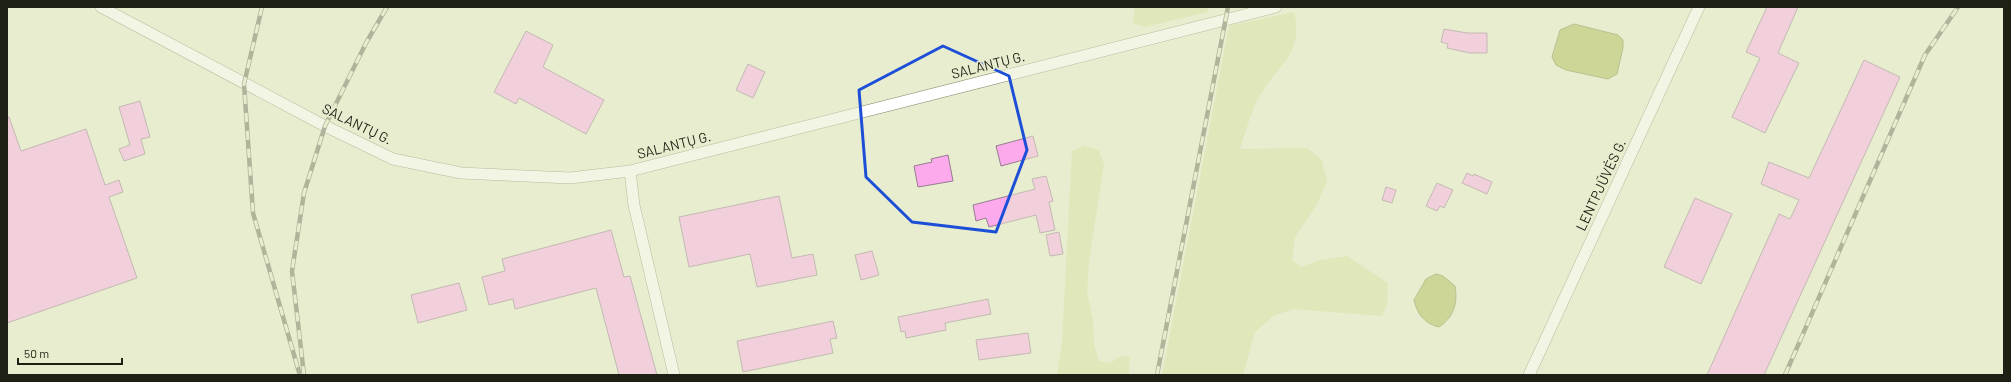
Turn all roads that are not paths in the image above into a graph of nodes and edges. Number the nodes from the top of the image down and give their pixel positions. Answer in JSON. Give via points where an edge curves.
{"nodes":[{"id":1,"x":102,"y":7,"type":"edge"},
{"id":2,"x":1276,"y":7,"type":"edge"},
{"id":3,"x":1699,"y":7,"type":"edge"},
{"id":4,"x":630,"y":171,"type":"junction"},
{"id":5,"x":674,"y":375,"type":"edge"},
{"id":6,"x":1529,"y":375,"type":"edge"}],
"edges":[{"from":1,"to":4,"type":"street","name":"SALANTŲ G.","via":[[325,126],[393,159],[461,173],[570,178]]},
{"from":2,"to":4,"type":"street","name":"SALANTŲ G."},
{"from":3,"to":6,"type":"street","name":"LENTPJŪVĖS G."},
{"from":4,"to":5,"type":"street","via":[[634,205]]}]}
